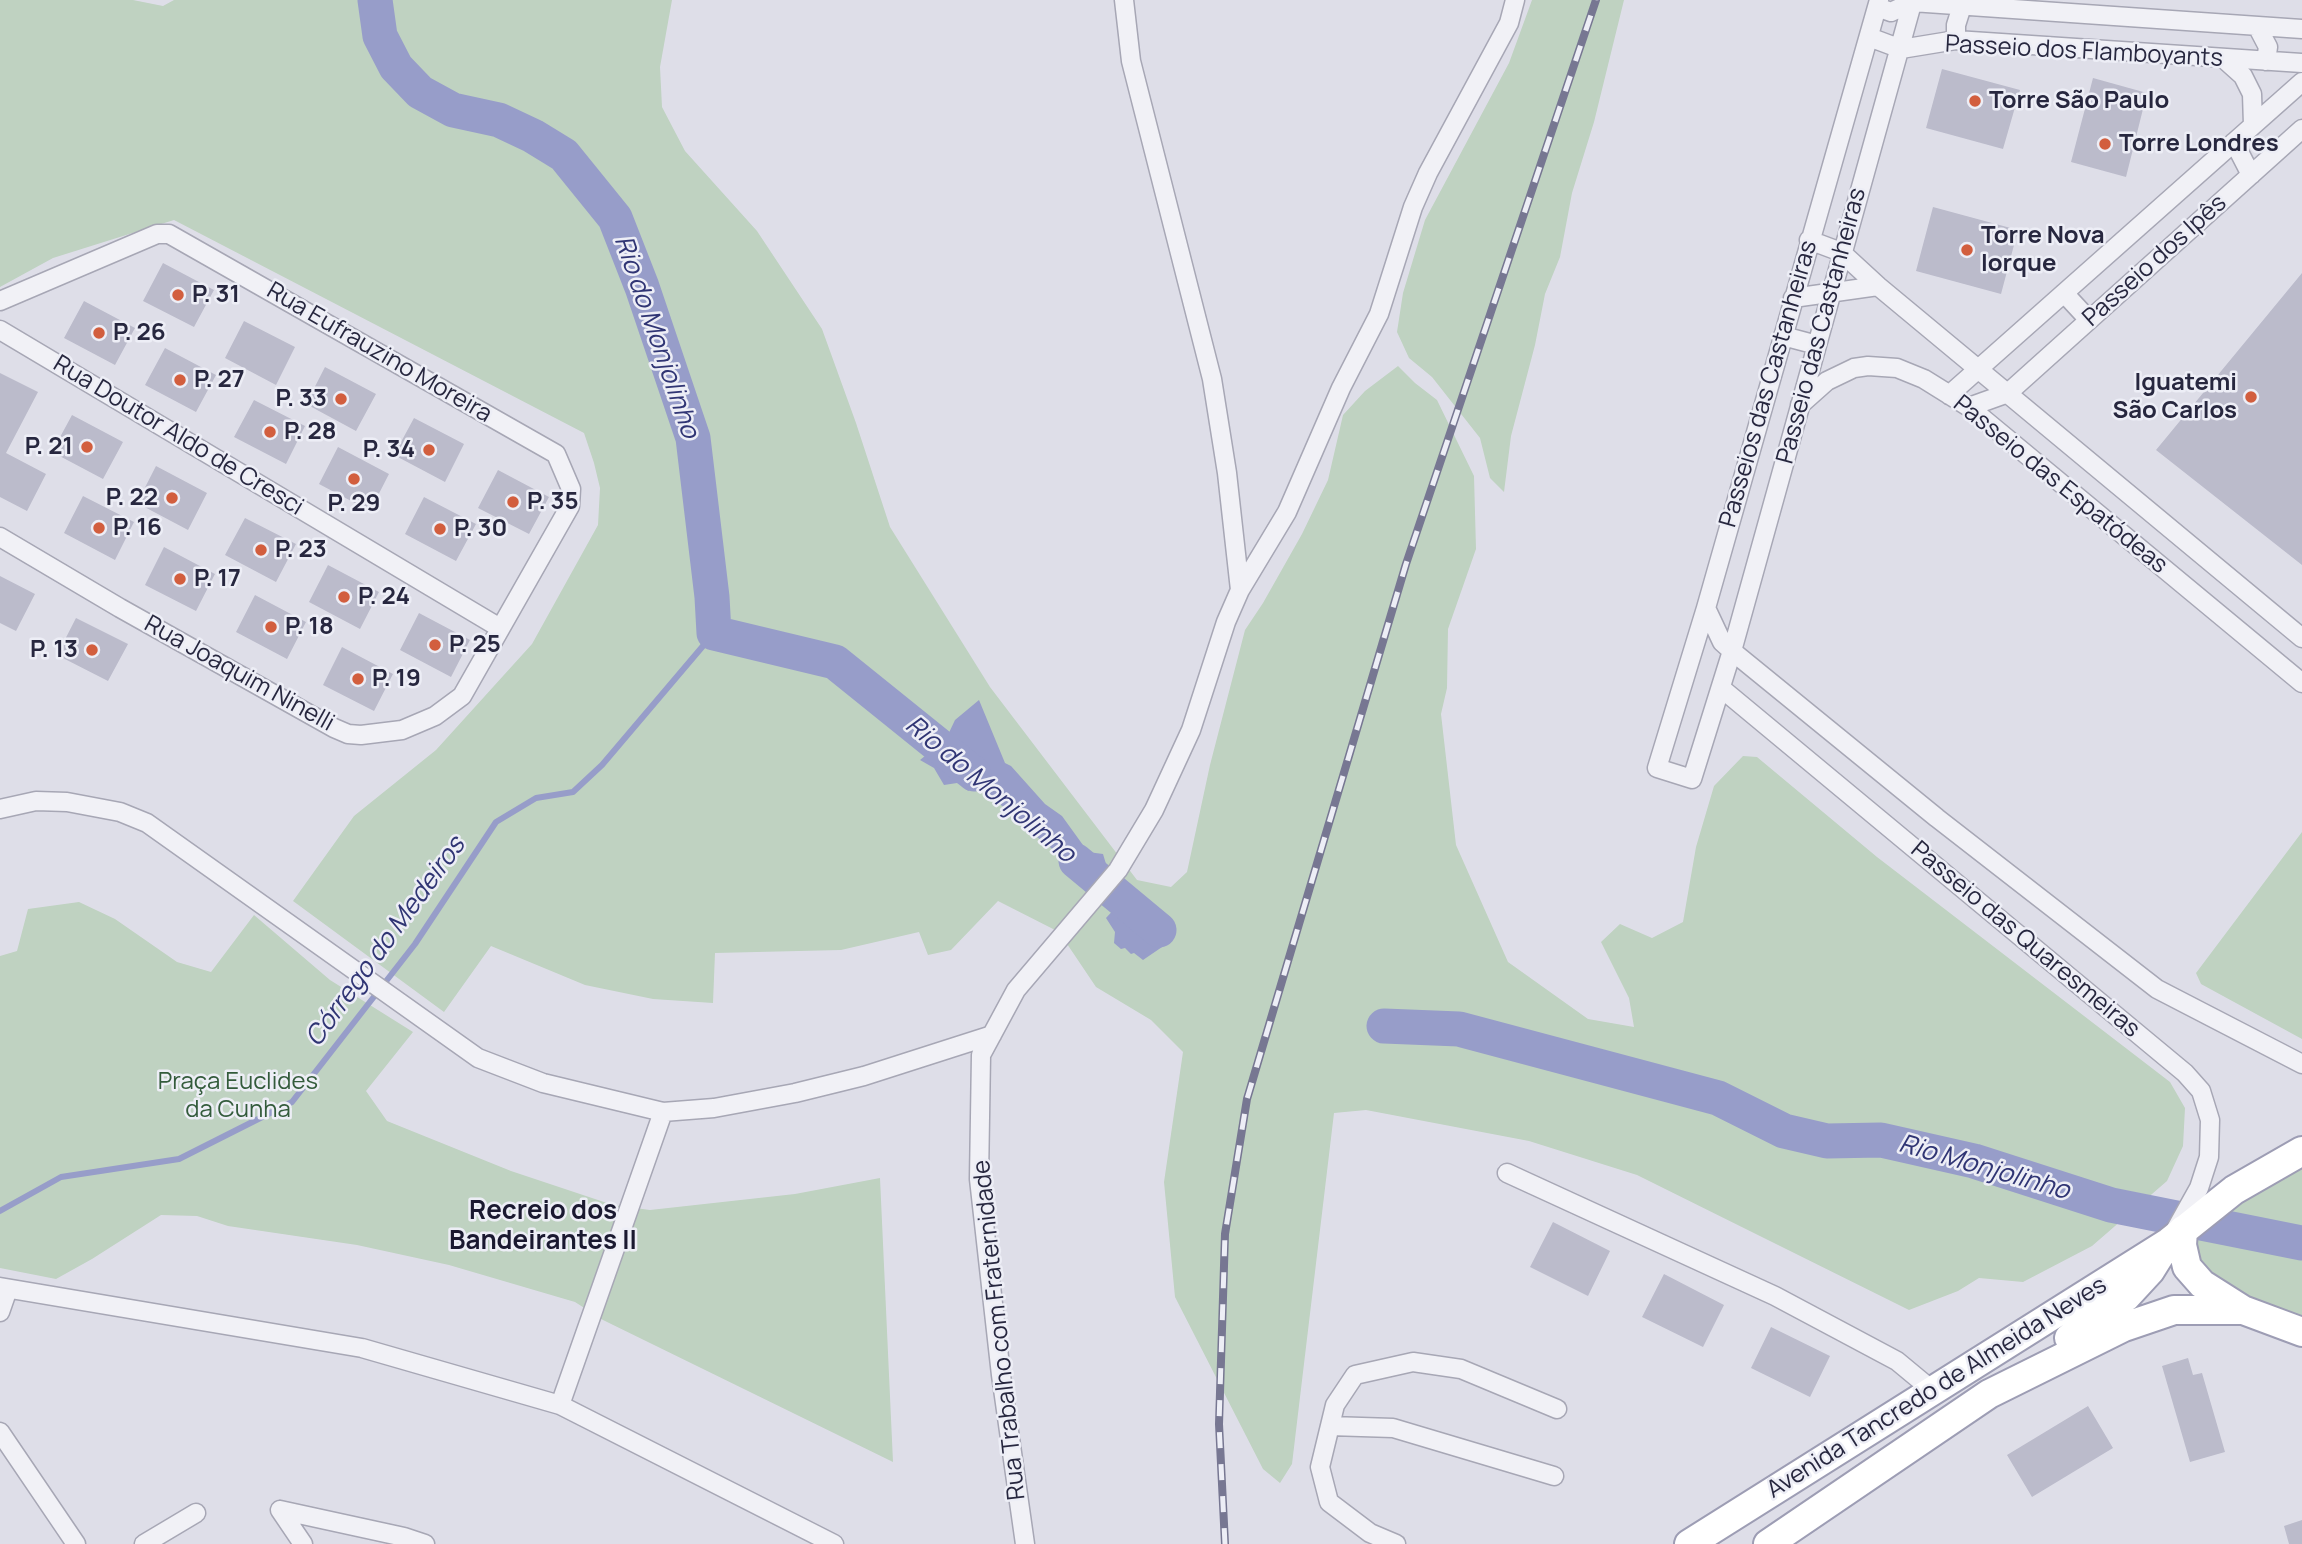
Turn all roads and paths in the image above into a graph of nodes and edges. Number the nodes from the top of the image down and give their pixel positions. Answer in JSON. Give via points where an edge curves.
{"nodes":[{"id":1,"x":1124,"y":0,"type":"edge"},
{"id":2,"x":1516,"y":0,"type":"edge"},
{"id":3,"x":1913,"y":1,"type":"edge"},
{"id":4,"x":1878,"y":3,"type":"edge"},
{"id":5,"x":1962,"y":6,"type":"junction"},
{"id":6,"x":2257,"y":26,"type":"junction"},
{"id":7,"x":2302,"y":29,"type":"edge"},
{"id":8,"x":1868,"y":37,"type":"junction"},
{"id":9,"x":1956,"y":40,"type":"junction"},
{"id":10,"x":1900,"y":49,"type":"junction"},
{"id":11,"x":2224,"y":59,"type":"junction"},
{"id":12,"x":2266,"y":61,"type":"junction"},
{"id":13,"x":2302,"y":63,"type":"edge"},
{"id":14,"x":2302,"y":82,"type":"edge"},
{"id":15,"x":2253,"y":125,"type":"junction"},
{"id":16,"x":2302,"y":129,"type":"edge"},
{"id":17,"x":2234,"y":142,"type":"junction"},
{"id":18,"x":2251,"y":175,"type":"junction"},
{"id":19,"x":1809,"y":240,"type":"junction"},
{"id":20,"x":1842,"y":252,"type":"junction"},
{"id":21,"x":1878,"y":286,"type":"junction"},
{"id":22,"x":1831,"y":292,"type":"junction"},
{"id":23,"x":2064,"y":293,"type":"junction"},
{"id":24,"x":1793,"y":298,"type":"junction"},
{"id":25,"x":0,"y":301,"type":"edge"},
{"id":26,"x":2089,"y":320,"type":"junction"},
{"id":27,"x":0,"y":330,"type":"edge"},
{"id":28,"x":1783,"y":336,"type":"junction"},
{"id":29,"x":1817,"y":345,"type":"junction"},
{"id":30,"x":1978,"y":370,"type":"junction"},
{"id":31,"x":2008,"y":393,"type":"junction"},
{"id":32,"x":1949,"y":395,"type":"junction"},
{"id":33,"x":1800,"y":405,"type":"junction"},
{"id":34,"x":1969,"y":407,"type":"junction"},
{"id":35,"x":571,"y":489,"type":"joint"},
{"id":36,"x":0,"y":537,"type":"edge"},
{"id":37,"x":1240,"y":590,"type":"junction"},
{"id":38,"x":1706,"y":608,"type":"junction"},
{"id":39,"x":500,"y":628,"type":"junction"},
{"id":40,"x":2302,"y":638,"type":"edge"},
{"id":41,"x":1732,"y":651,"type":"junction"},
{"id":42,"x":2302,"y":683,"type":"edge"},
{"id":43,"x":1721,"y":688,"type":"junction"},
{"id":44,"x":0,"y":809,"type":"edge"},
{"id":45,"x":992,"y":1035,"type":"junction"},
{"id":46,"x":2302,"y":1063,"type":"edge"},
{"id":47,"x":663,"y":1112,"type":"junction"},
{"id":48,"x":2302,"y":1151,"type":"edge"},
{"id":49,"x":1507,"y":1173,"type":"dead end"},
{"id":50,"x":2176,"y":1234,"type":"junction"},
{"id":51,"x":4,"y":1288,"type":"edge"},
{"id":52,"x":2243,"y":1310,"type":"junction"},
{"id":53,"x":0,"y":1312,"type":"edge"},
{"id":54,"x":2302,"y":1332,"type":"edge"},
{"id":55,"x":1932,"y":1390,"type":"junction"},
{"id":56,"x":1989,"y":1394,"type":"junction"},
{"id":57,"x":560,"y":1405,"type":"junction"},
{"id":58,"x":1557,"y":1409,"type":"dead end"},
{"id":59,"x":1330,"y":1426,"type":"junction"},
{"id":60,"x":0,"y":1433,"type":"edge"},
{"id":61,"x":1554,"y":1476,"type":"dead end"},
{"id":62,"x":196,"y":1513,"type":"dead end"},
{"id":63,"x":75,"y":1544,"type":"edge"},
{"id":64,"x":144,"y":1544,"type":"edge"},
{"id":65,"x":303,"y":1544,"type":"edge"},
{"id":66,"x":425,"y":1544,"type":"edge"},
{"id":67,"x":834,"y":1544,"type":"edge"},
{"id":68,"x":1025,"y":1544,"type":"edge"},
{"id":69,"x":1396,"y":1544,"type":"edge"},
{"id":70,"x":1689,"y":1544,"type":"edge"},
{"id":71,"x":1768,"y":1544,"type":"edge"}],
"edges":[{"from":1,"to":37,"type":"street","via":[[1131,61],[1212,379]]},
{"from":2,"to":37,"type":"street","name":"Rua Trabalho com Fraternidade","via":[[1509,23],[1418,195],[1379,314],[1287,512]]},
{"from":3,"to":4,"type":"street","name":"Passeio dos Flamboyants","via":[[1891,12]]},
{"from":3,"to":5,"type":"street","name":"Passeio dos Flamboyants"},
{"from":3,"to":10,"type":"street","name":"Passeio das Castanheiras"},
{"from":4,"to":8,"type":"street","name":"Passeios das Castanheiras"},
{"from":5,"to":6,"type":"street","name":"Passeio dos Flamboyants"},
{"from":5,"to":9,"type":"street"},
{"from":6,"to":7,"type":"street","name":"Passeio dos Flamboyants"},
{"from":6,"to":12,"type":"street","via":[[2268,47]]},
{"from":8,"to":10,"type":"street","name":"Passeio dos Flamboyants"},
{"from":8,"to":19,"type":"street","name":"Passeios das Castanheiras"},
{"from":9,"to":10,"type":"street","name":"Passeio dos Flamboyants"},
{"from":9,"to":11,"type":"street","name":"Passeio dos Flamboyants"},
{"from":10,"to":20,"type":"street","name":"Passeio das Castanheiras"},
{"from":11,"to":12,"type":"street","name":"Passeio dos Flamboyants"},
{"from":11,"to":15,"type":"street","via":[[2243,76],[2252,94]]},
{"from":12,"to":13,"type":"street","name":"Passeio dos Flamboyants"},
{"from":14,"to":15,"type":"street","name":"Passeio dos Ipês","via":[[2294,100]]},
{"from":15,"to":17,"type":"street","name":"Passeio dos Ipês"},
{"from":16,"to":18,"type":"street","name":"Passeio dos Ipês"},
{"from":17,"to":18,"type":"street"},
{"from":17,"to":23,"type":"street","name":"Passeio dos Ipês"},
{"from":18,"to":26,"type":"street","name":"Passeio dos Ipês"},
{"from":19,"to":20,"type":"street"},
{"from":19,"to":24,"type":"street","name":"Passeios das Castanheiras"},
{"from":20,"to":21,"type":"street","name":"Passeio das Espatódeas"},
{"from":20,"to":22,"type":"street","name":"Passeio das Castanheiras"},
{"from":21,"to":22,"type":"street"},
{"from":21,"to":30,"type":"street","name":"Passeio das Espatódeas"},
{"from":22,"to":24,"type":"street"},
{"from":22,"to":29,"type":"street","name":"Passeio das Castanheiras"},
{"from":23,"to":26,"type":"street"},
{"from":23,"to":30,"type":"street","name":"Passeio dos Ipês"},
{"from":24,"to":28,"type":"street","name":"Passeios das Castanheiras"},
{"from":25,"to":35,"type":"street","name":"Rua Eufrauzino Moreira","via":[[157,234],[169,234],[556,454]]},
{"from":26,"to":31,"type":"street","name":"Passeio dos Ipês"},
{"from":27,"to":39,"type":"street","name":"Rua Doutor Aldo de Cresci"},
{"from":28,"to":29,"type":"street"},
{"from":28,"to":38,"type":"street","name":"Passeios das Castanheiras"},
{"from":29,"to":33,"type":"street","name":"Passeio das Castanheiras"},
{"from":30,"to":31,"type":"street","name":"Passeio das Espatódeas"},
{"from":30,"to":32,"type":"street","name":"Passeio dos Ipês"},
{"from":31,"to":34,"type":"street"},
{"from":31,"to":40,"type":"street","name":"Passeio das Espatódeas"},
{"from":32,"to":33,"type":"street","name":"Passeio das Espatódeas","via":[[1911,372],[1868,366],[1840,373]]},
{"from":32,"to":34,"type":"street","name":"Passeio das Espatódeas"},
{"from":33,"to":41,"type":"street","name":"Passeio das Castanheiras"},
{"from":34,"to":42,"type":"street","name":"Passeio das Espatódeas"},
{"from":35,"to":39,"type":"street","name":"Rua Joaquim Ninelli","via":[[570,506]]},
{"from":36,"to":39,"type":"street","name":"Rua Joaquim Ninelli","via":[[348,734],[402,730],[435,716],[462,696]]},
{"from":37,"to":45,"type":"street","name":"Rua Trabalho com Fraternidade","via":[[1191,730],[1154,810],[1118,870],[1016,990]]},
{"from":38,"to":41,"type":"street","name":"Passeio das Quaresmeiras"},
{"from":38,"to":43,"type":"street","name":"Passeios das Castanheiras","via":[[1657,768],[1692,779]]},
{"from":41,"to":43,"type":"street"},
{"from":41,"to":46,"type":"street","name":"Passeio das Quaresmeiras","via":[[2157,989]]},
{"from":43,"to":50,"type":"street","name":"Passeio das Quaresmeiras","via":[[2201,1091],[2210,1120],[2209,1157]]},
{"from":44,"to":47,"type":"street","via":[[36,801],[67,802],[120,812],[147,823],[478,1058],[544,1083]]},
{"from":45,"to":47,"type":"street","via":[[795,1093]]},
{"from":45,"to":68,"type":"street","name":"Rua Trabalho com Fraternidade","via":[[981,1055],[979,1180]]},
{"from":47,"to":57,"type":"street"},
{"from":48,"to":50,"type":"main road","via":[[2234,1190]]},
{"from":49,"to":55,"type":"street","via":[[1775,1296],[1897,1361]]},
{"from":50,"to":52,"type":"main road","via":[[2187,1267],[2202,1284]]},
{"from":50,"to":55,"type":"main road","name":"Avenida Tancredo de Almeida Neves"},
{"from":50,"to":56,"type":"main road","via":[[2126,1297]]},
{"from":51,"to":53,"type":"street"},
{"from":51,"to":57,"type":"street","via":[[362,1348]]},
{"from":52,"to":54,"type":"main road"},
{"from":52,"to":56,"type":"main road","name":"Avenida Tancredo de Almeida Neves","via":[[2162,1314],[2124,1327]]},
{"from":55,"to":70,"type":"main road","name":"Avenida Tancredo de Almeida Neves"},
{"from":56,"to":71,"type":"main road","name":"Avenida Tancredo de Almeida Neves"},
{"from":57,"to":67,"type":"street"},
{"from":58,"to":59,"type":"street","via":[[1461,1369],[1412,1362],[1355,1374],[1335,1405]]},
{"from":59,"to":61,"type":"street","via":[[1393,1428]]},
{"from":59,"to":69,"type":"street","via":[[1320,1468],[1329,1502],[1370,1532]]},
{"from":60,"to":63,"type":"street"},
{"from":62,"to":64,"type":"street"},
{"from":65,"to":66,"type":"street","via":[[280,1510]]}]}
